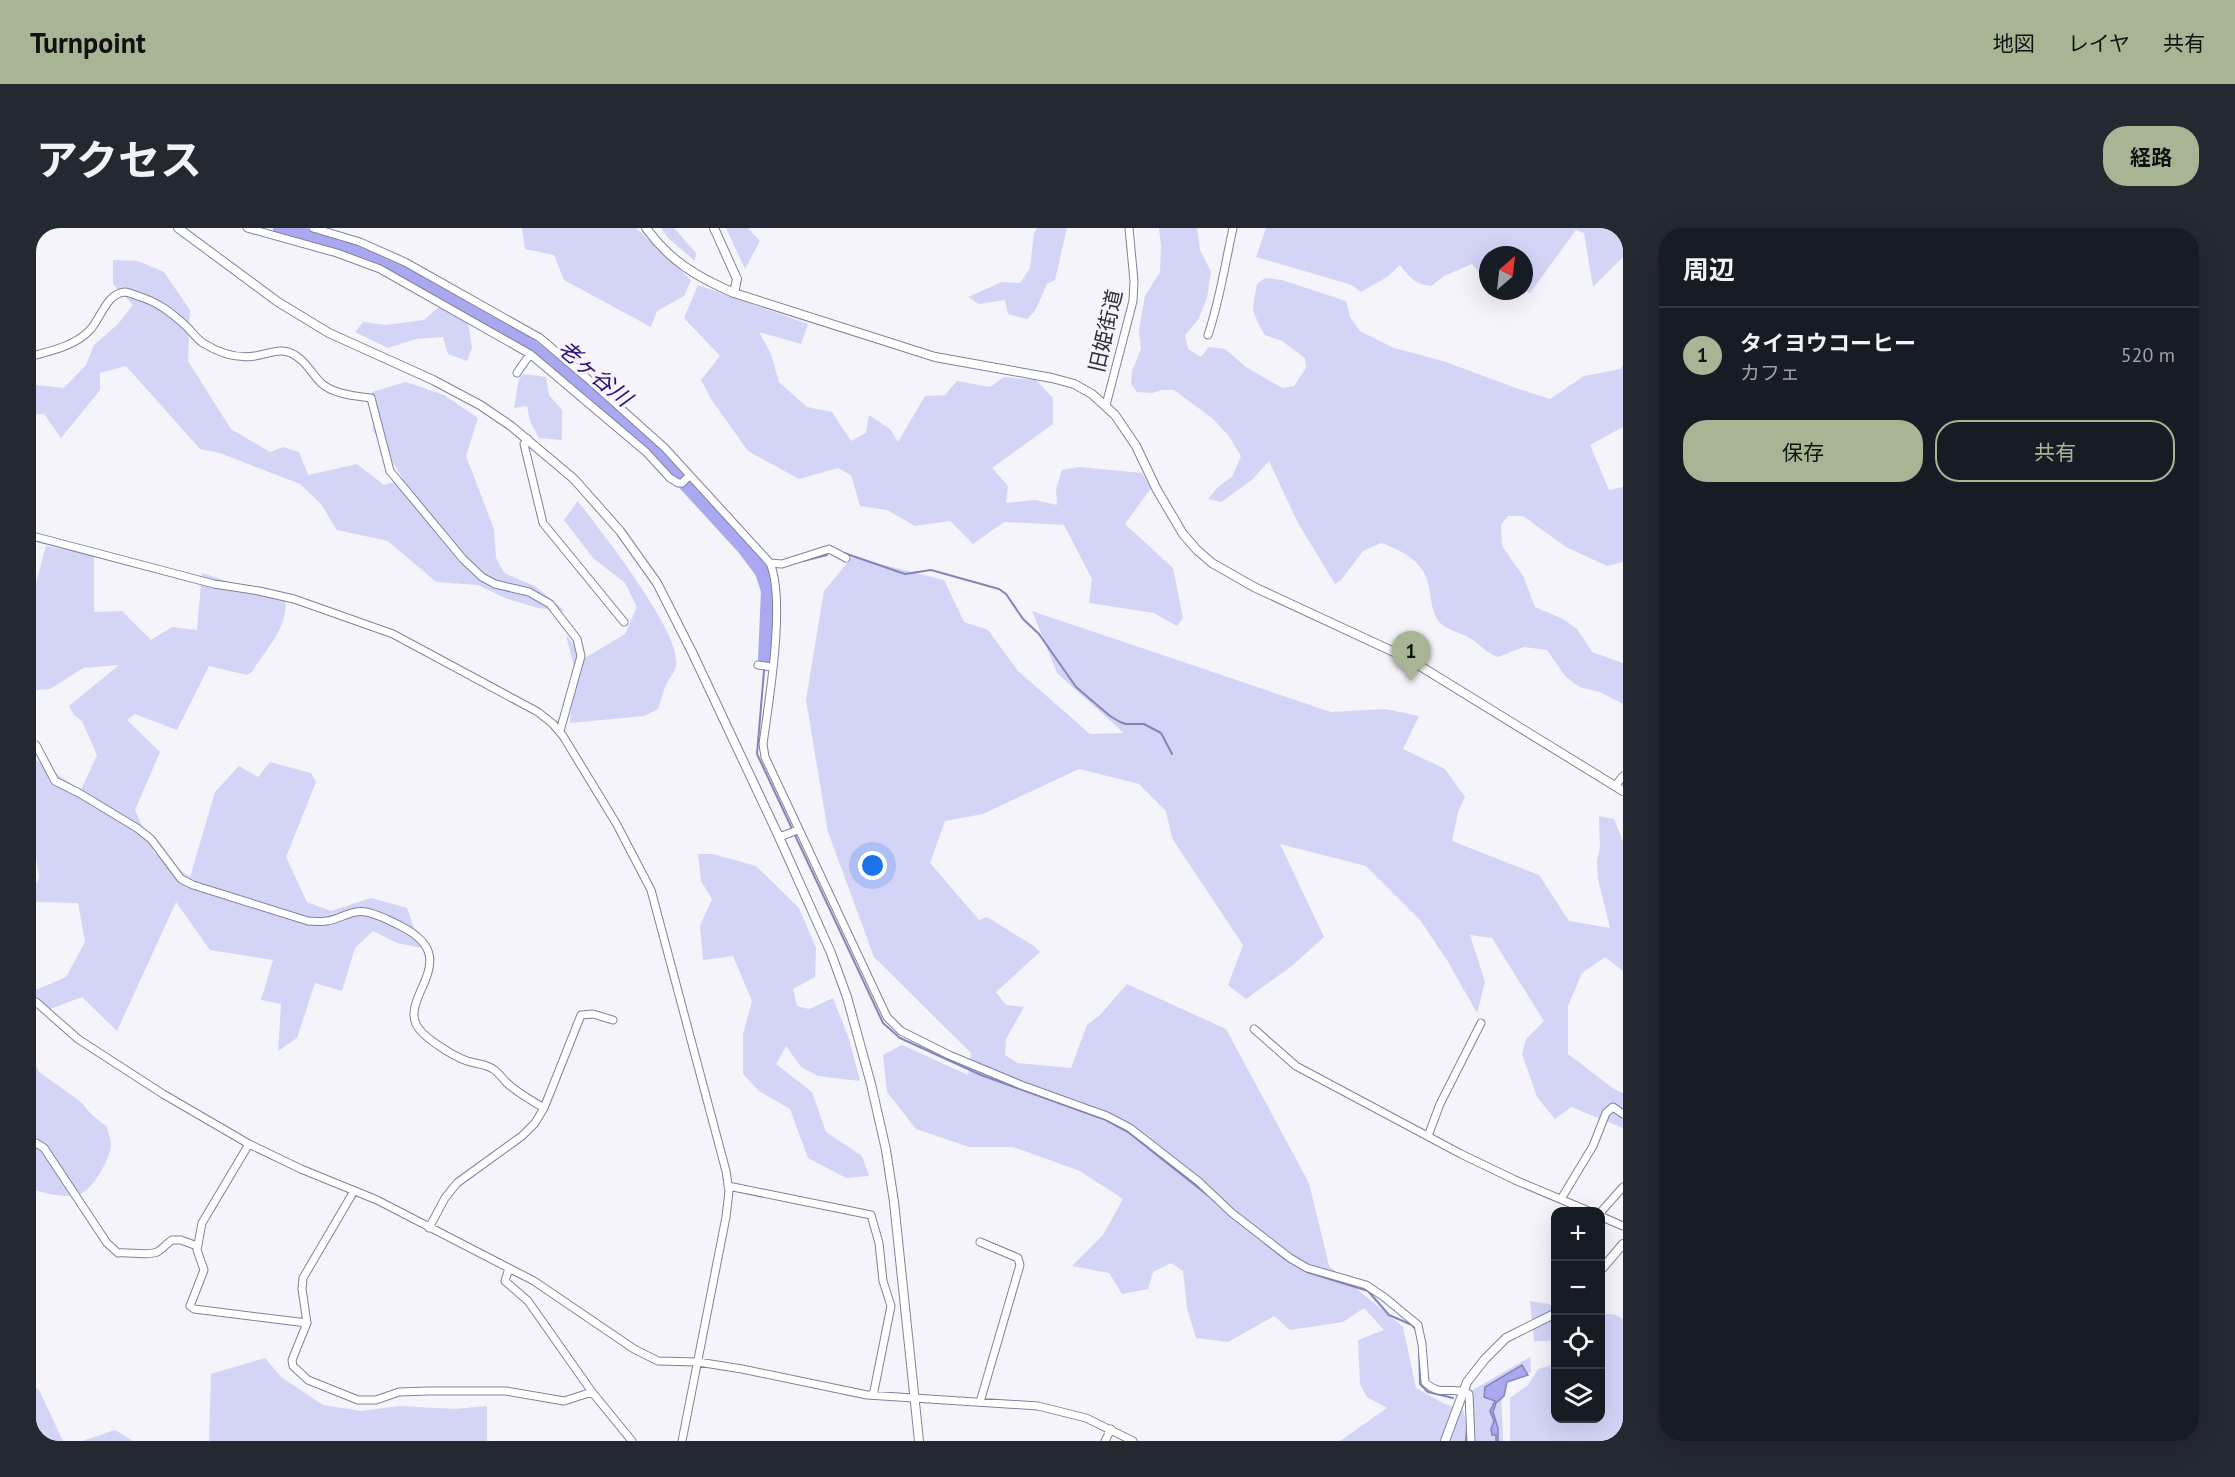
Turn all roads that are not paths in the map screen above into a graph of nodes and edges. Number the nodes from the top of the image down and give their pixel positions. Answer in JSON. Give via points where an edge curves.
{"nodes":[{"id":1,"x":178,"y":228,"type":"edge"},
{"id":2,"x":247,"y":228,"type":"edge"},
{"id":3,"x":314,"y":228,"type":"edge"},
{"id":4,"x":646,"y":228,"type":"edge"},
{"id":5,"x":714,"y":228,"type":"edge"},
{"id":6,"x":1129,"y":228,"type":"edge"},
{"id":7,"x":1233,"y":228,"type":"edge"},
{"id":8,"x":1620,"y":228,"type":"edge"},
{"id":9,"x":1623,"y":237,"type":"edge"},
{"id":10,"x":734,"y":294,"type":"junction"},
{"id":11,"x":1208,"y":335,"type":"dead end"},
{"id":12,"x":530,"y":354,"type":"junction"},
{"id":13,"x":36,"y":356,"type":"edge"},
{"id":14,"x":517,"y":373,"type":"dead end"},
{"id":15,"x":1106,"y":405,"type":"junction"},
{"id":16,"x":528,"y":439,"type":"junction"},
{"id":17,"x":689,"y":476,"type":"junction"},
{"id":18,"x":36,"y":537,"type":"edge"},
{"id":19,"x":846,"y":558,"type":"dead end"},
{"id":20,"x":771,"y":567,"type":"junction"},
{"id":21,"x":624,"y":622,"type":"dead end"},
{"id":22,"x":758,"y":665,"type":"dead end"},
{"id":23,"x":772,"y":667,"type":"junction"},
{"id":24,"x":560,"y":731,"type":"junction"},
{"id":25,"x":36,"y":746,"type":"edge"},
{"id":26,"x":1623,"y":776,"type":"edge"},
{"id":27,"x":1619,"y":789,"type":"edge"},
{"id":28,"x":797,"y":830,"type":"junction"},
{"id":29,"x":783,"y":835,"type":"junction"},
{"id":30,"x":36,"y":1002,"type":"edge"},
{"id":31,"x":612,"y":1020,"type":"dead end"},
{"id":32,"x":1481,"y":1023,"type":"dead end"},
{"id":33,"x":1254,"y":1029,"type":"dead end"},
{"id":34,"x":544,"y":1108,"type":"junction"},
{"id":35,"x":1623,"y":1114,"type":"edge"},
{"id":36,"x":1428,"y":1136,"type":"junction"},
{"id":37,"x":36,"y":1143,"type":"edge"},
{"id":38,"x":249,"y":1144,"type":"junction"},
{"id":39,"x":728,"y":1186,"type":"junction"},
{"id":40,"x":1623,"y":1187,"type":"edge"},
{"id":41,"x":354,"y":1191,"type":"junction"},
{"id":42,"x":1561,"y":1199,"type":"junction"},
{"id":43,"x":1579,"y":1207,"type":"edge"},
{"id":44,"x":1605,"y":1208,"type":"edge"},
{"id":45,"x":1605,"y":1217,"type":"edge"},
{"id":46,"x":1623,"y":1226,"type":"edge"},
{"id":47,"x":429,"y":1228,"type":"junction"},
{"id":48,"x":980,"y":1242,"type":"dead end"},
{"id":49,"x":1623,"y":1244,"type":"edge"},
{"id":50,"x":197,"y":1246,"type":"junction"},
{"id":51,"x":1605,"y":1265,"type":"edge"},
{"id":52,"x":509,"y":1268,"type":"junction"},
{"id":53,"x":1554,"y":1315,"type":"edge"},
{"id":54,"x":307,"y":1323,"type":"junction"},
{"id":55,"x":698,"y":1362,"type":"junction"},
{"id":56,"x":1463,"y":1391,"type":"junction"},
{"id":57,"x":592,"y":1392,"type":"junction"},
{"id":58,"x":871,"y":1395,"type":"junction"},
{"id":59,"x":914,"y":1398,"type":"junction"},
{"id":60,"x":980,"y":1402,"type":"junction"},
{"id":61,"x":1111,"y":1429,"type":"junction"},
{"id":62,"x":632,"y":1441,"type":"edge"},
{"id":63,"x":681,"y":1441,"type":"edge"},
{"id":64,"x":919,"y":1441,"type":"edge"},
{"id":65,"x":1105,"y":1441,"type":"edge"},
{"id":66,"x":1133,"y":1441,"type":"edge"},
{"id":67,"x":1445,"y":1441,"type":"edge"},
{"id":68,"x":1471,"y":1441,"type":"edge"}],
"edges":[{"from":1,"to":16,"type":"street","via":[[278,302],[329,333],[480,405]]},
{"from":2,"to":12,"type":"street","via":[[380,269]]},
{"from":3,"to":17,"type":"street","via":[[405,262],[540,338],[665,448]]},
{"from":4,"to":10,"type":"street","via":[[682,266]]},
{"from":5,"to":10,"type":"street","via":[[737,279]]},
{"from":6,"to":15,"type":"street","name":"旧姫街道","via":[[1133,301]]},
{"from":7,"to":11,"type":"street"},
{"from":8,"to":9,"type":"street"},
{"from":10,"to":15,"type":"street","via":[[935,357],[1074,384]]},
{"from":12,"to":14,"type":"street"},
{"from":12,"to":17,"type":"street","via":[[646,452],[670,478],[682,483]]},
{"from":13,"to":24,"type":"street","via":[[82,338],[108,304],[126,292],[166,309],[198,339],[219,352],[233,356],[292,353],[322,384],[339,392],[371,398],[390,471],[463,559],[495,584],[530,592],[550,604],[577,639],[581,656]]},
{"from":15,"to":27,"type":"street","via":[[1136,446],[1183,534],[1212,562],[1254,587],[1407,658]]},
{"from":16,"to":21,"type":"street","via":[[524,444],[543,523]]},
{"from":16,"to":29,"type":"street","via":[[574,479],[620,531],[657,583]]},
{"from":17,"to":20,"type":"street"},
{"from":18,"to":24,"type":"street","via":[[214,584],[294,600],[393,634],[538,712]]},
{"from":19,"to":20,"type":"street","via":[[829,549]]},
{"from":20,"to":23,"type":"street","via":[[777,608]]},
{"from":22,"to":23,"type":"street"},
{"from":23,"to":28,"type":"street","via":[[763,744],[765,758]]},
{"from":24,"to":39,"type":"street","via":[[651,890]]},
{"from":25,"to":34,"type":"street","via":[[55,781],[137,828],[151,839],[181,879],[193,885],[308,921],[324,922],[365,912],[418,936],[430,956],[414,1010],[417,1027],[445,1049],[494,1070],[512,1088]]},
{"from":26,"to":27,"type":"street"},
{"from":28,"to":29,"type":"street"},
{"from":28,"to":56,"type":"street","via":[[892,1024],[949,1055],[1130,1128],[1290,1258],[1307,1268],[1366,1285],[1405,1313],[1418,1325],[1425,1382],[1436,1391]]},
{"from":29,"to":59,"type":"street","via":[[847,997],[871,1083],[894,1202]]},
{"from":30,"to":38,"type":"street","via":[[106,1059]]},
{"from":31,"to":34,"type":"street","via":[[581,1015]]},
{"from":32,"to":36,"type":"street"},
{"from":33,"to":36,"type":"street","via":[[1296,1066]]},
{"from":34,"to":47,"type":"street","via":[[522,1136],[457,1183]]},
{"from":35,"to":42,"type":"street","via":[[1613,1107],[1606,1113],[1593,1146]]},
{"from":36,"to":42,"type":"street"},
{"from":37,"to":50,"type":"street","via":[[44,1148],[107,1243],[118,1253],[158,1252],[172,1240]]},
{"from":38,"to":41,"type":"street"},
{"from":38,"to":50,"type":"street","via":[[202,1223]]},
{"from":39,"to":55,"type":"street","via":[[728,1204]]},
{"from":39,"to":58,"type":"street","via":[[871,1215],[891,1306]]},
{"from":40,"to":44,"type":"street"},
{"from":41,"to":47,"type":"street"},
{"from":41,"to":54,"type":"street","via":[[305,1273],[302,1289]]},
{"from":42,"to":43,"type":"street"},
{"from":45,"to":46,"type":"street"},
{"from":47,"to":52,"type":"street"},
{"from":48,"to":60,"type":"street","via":[[1018,1258],[1020,1265]]},
{"from":49,"to":51,"type":"street"},
{"from":50,"to":54,"type":"street","via":[[204,1270],[190,1306],[194,1309]]},
{"from":52,"to":55,"type":"street","via":[[658,1361]]},
{"from":52,"to":57,"type":"street","via":[[505,1281],[528,1301]]},
{"from":53,"to":56,"type":"street","via":[[1506,1338],[1476,1370]]},
{"from":54,"to":57,"type":"street","via":[[293,1366],[308,1380],[358,1400],[376,1400],[399,1392],[506,1391],[564,1401]]},
{"from":55,"to":58,"type":"street"},
{"from":55,"to":63,"type":"street"},
{"from":56,"to":67,"type":"street"},
{"from":56,"to":68,"type":"street","via":[[1470,1399]]},
{"from":57,"to":62,"type":"street"},
{"from":58,"to":59,"type":"street"},
{"from":59,"to":60,"type":"street"},
{"from":59,"to":64,"type":"street"},
{"from":60,"to":61,"type":"street","via":[[1050,1408]]},
{"from":61,"to":65,"type":"street"},
{"from":61,"to":66,"type":"street"}]}
